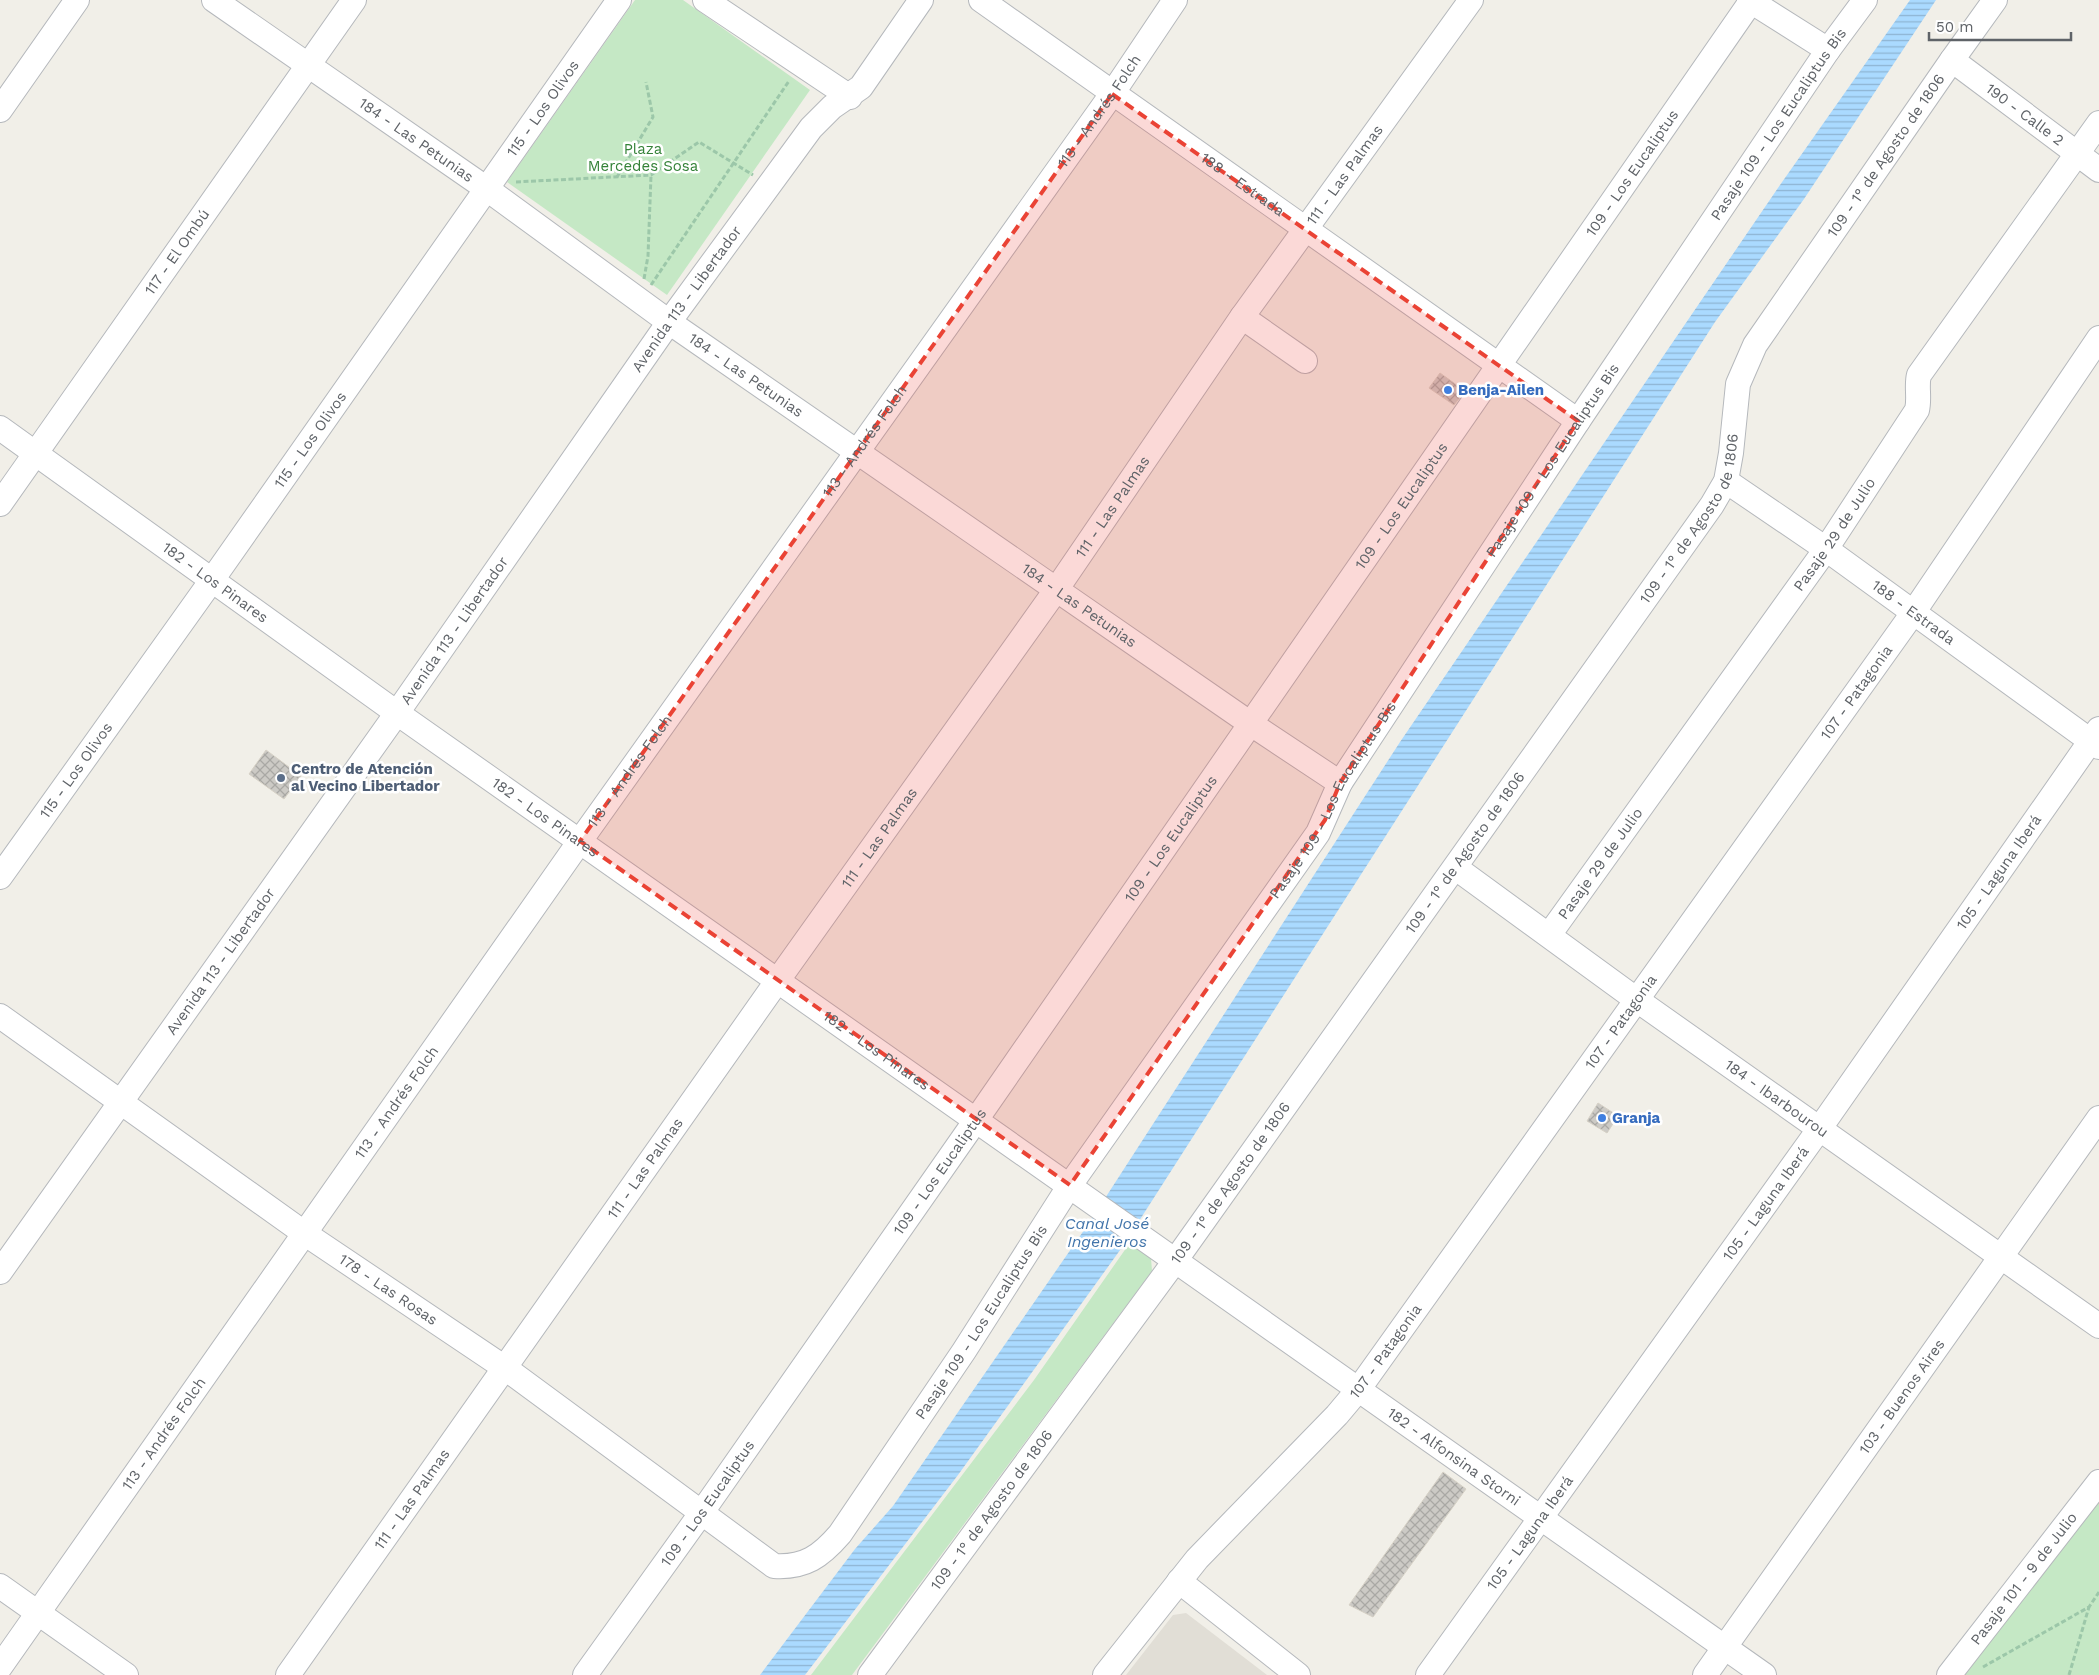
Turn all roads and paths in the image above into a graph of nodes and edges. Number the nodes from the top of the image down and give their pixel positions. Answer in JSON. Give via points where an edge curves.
{"nodes":[{"id":1,"x":76,"y":0,"type":"edge"},
{"id":2,"x":214,"y":0,"type":"edge"},
{"id":3,"x":354,"y":0,"type":"edge"},
{"id":4,"x":619,"y":0,"type":"edge"},
{"id":5,"x":705,"y":0,"type":"edge"},
{"id":6,"x":920,"y":0,"type":"edge"},
{"id":7,"x":981,"y":0,"type":"edge"},
{"id":8,"x":1175,"y":0,"type":"edge"},
{"id":9,"x":1471,"y":0,"type":"edge"},
{"id":10,"x":1865,"y":0,"type":"edge"},
{"id":11,"x":1996,"y":0,"type":"edge"},
{"id":12,"x":1751,"y":1,"type":"edge"},
{"id":13,"x":1828,"y":50,"type":"junction"},
{"id":14,"x":1952,"y":60,"type":"junction"},
{"id":15,"x":801,"y":64,"type":"junction"},
{"id":16,"x":308,"y":67,"type":"junction"},
{"id":17,"x":646,"y":82,"type":"dead end"},
{"id":18,"x":1112,"y":94,"type":"junction"},
{"id":19,"x":850,"y":97,"type":"junction"},
{"id":20,"x":0,"y":110,"type":"edge"},
{"id":21,"x":2099,"y":123,"type":"edge"},
{"id":22,"x":2078,"y":154,"type":"junction"},
{"id":23,"x":733,"y":163,"type":"junction"},
{"id":24,"x":2099,"y":170,"type":"edge"},
{"id":25,"x":651,"y":175,"type":"junction"},
{"id":26,"x":617,"y":177,"type":"junction"},
{"id":27,"x":769,"y":186,"type":"junction"},
{"id":28,"x":487,"y":188,"type":"junction"},
{"id":29,"x":1305,"y":229,"type":"junction"},
{"id":30,"x":640,"y":302,"type":"junction"},
{"id":31,"x":1242,"y":317,"type":"junction"},
{"id":32,"x":668,"y":322,"type":"junction"},
{"id":33,"x":2099,"y":338,"type":"edge"},
{"id":34,"x":1304,"y":361,"type":"dead end"},
{"id":35,"x":1500,"y":364,"type":"junction"},
{"id":36,"x":1578,"y":421,"type":"junction"},
{"id":37,"x":0,"y":428,"type":"edge"},
{"id":38,"x":36,"y":453,"type":"junction"},
{"id":39,"x":857,"y":453,"type":"junction"},
{"id":40,"x":1726,"y":481,"type":"junction"},
{"id":41,"x":0,"y":504,"type":"edge"},
{"id":42,"x":1826,"y":549,"type":"junction"},
{"id":43,"x":212,"y":580,"type":"junction"},
{"id":44,"x":1056,"y":590,"type":"junction"},
{"id":45,"x":1914,"y":612,"type":"junction"},
{"id":46,"x":397,"y":713,"type":"junction"},
{"id":47,"x":1251,"y":724,"type":"junction"},
{"id":48,"x":2096,"y":739,"type":"edge"},
{"id":49,"x":1340,"y":783,"type":"junction"},
{"id":50,"x":580,"y":841,"type":"junction"},
{"id":51,"x":1456,"y":868,"type":"junction"},
{"id":52,"x":0,"y":877,"type":"edge"},
{"id":53,"x":1549,"y":935,"type":"junction"},
{"id":54,"x":778,"y":980,"type":"junction"},
{"id":55,"x":1638,"y":1000,"type":"junction"},
{"id":56,"x":0,"y":1016,"type":"edge"},
{"id":57,"x":121,"y":1102,"type":"junction"},
{"id":58,"x":2099,"y":1118,"type":"edge"},
{"id":59,"x":976,"y":1120,"type":"junction"},
{"id":60,"x":1820,"y":1128,"type":"junction"},
{"id":61,"x":1070,"y":1185,"type":"junction"},
{"id":62,"x":304,"y":1233,"type":"junction"},
{"id":63,"x":1145,"y":1237,"type":"joint"},
{"id":64,"x":2002,"y":1256,"type":"junction"},
{"id":65,"x":1175,"y":1261,"type":"junction"},
{"id":66,"x":0,"y":1272,"type":"edge"},
{"id":67,"x":2099,"y":1326,"type":"edge"},
{"id":68,"x":505,"y":1368,"type":"junction"},
{"id":69,"x":1358,"y":1390,"type":"junction"},
{"id":70,"x":2099,"y":1482,"type":"edge"},
{"id":71,"x":702,"y":1512,"type":"junction"},
{"id":72,"x":1541,"y":1518,"type":"junction"},
{"id":73,"x":774,"y":1566,"type":"joint"},
{"id":74,"x":1178,"y":1582,"type":"junction"},
{"id":75,"x":0,"y":1586,"type":"edge"},
{"id":76,"x":2099,"y":1592,"type":"edge"},
{"id":77,"x":2089,"y":1607,"type":"junction"},
{"id":78,"x":39,"y":1613,"type":"junction"},
{"id":79,"x":1726,"y":1646,"type":"junction"},
{"id":80,"x":0,"y":1667,"type":"edge"},
{"id":81,"x":1976,"y":1670,"type":"dead end"},
{"id":82,"x":126,"y":1675,"type":"edge"},
{"id":83,"x":288,"y":1675,"type":"edge"},
{"id":84,"x":585,"y":1675,"type":"edge"},
{"id":85,"x":870,"y":1675,"type":"edge"},
{"id":86,"x":1105,"y":1675,"type":"edge"},
{"id":87,"x":1298,"y":1675,"type":"edge"},
{"id":88,"x":1428,"y":1675,"type":"edge"},
{"id":89,"x":1705,"y":1675,"type":"edge"},
{"id":90,"x":1764,"y":1675,"type":"edge"},
{"id":91,"x":1949,"y":1675,"type":"edge"},
{"id":92,"x":2069,"y":1675,"type":"edge"}],
"edges":[{"from":1,"to":20,"type":"street"},
{"from":2,"to":16,"type":"street","name":"184 - Las Petunias"},
{"from":3,"to":16,"type":"street","name":"117 - El Ombú"},
{"from":4,"to":28,"type":"street","name":"115 - Los Olivos"},
{"from":5,"to":15,"type":"street"},
{"from":6,"to":19,"type":"street","name":"Avenida 113 - Libertador","via":[[862,88]]},
{"from":7,"to":18,"type":"street","name":"188 - Estrada"},
{"from":8,"to":18,"type":"street","name":"113 - Andrés Folch"},
{"from":9,"to":29,"type":"street","name":"111 - Las Palmas"},
{"from":10,"to":13,"type":"street","name":"Pasaje 109 - Los Eucaliptus Bis"},
{"from":11,"to":14,"type":"street","name":"109 - 1° de Agosto de 1806"},
{"from":12,"to":13,"type":"street"},
{"from":12,"to":35,"type":"street","name":"109 - Los Eucaliptus"},
{"from":13,"to":36,"type":"street","name":"Pasaje 109 - Los Eucaliptus Bis"},
{"from":14,"to":22,"type":"street","name":"190 - Calle 2"},
{"from":14,"to":40,"type":"street","name":"109 - 1° de Agosto de 1806","via":[[1755,345],[1738,384]]},
{"from":15,"to":19,"type":"street"},
{"from":15,"to":23,"type":"path"},
{"from":16,"to":28,"type":"street","name":"184 - Las Petunias"},
{"from":16,"to":38,"type":"street","name":"117 - El Ombú"},
{"from":17,"to":26,"type":"path","via":[[653,117]]},
{"from":18,"to":29,"type":"street","name":"188 - Estrada"},
{"from":18,"to":39,"type":"street","name":"113 - Andrés Folch"},
{"from":19,"to":27,"type":"street","name":"Avenida 113 - Libertador","via":[[825,114]]},
{"from":21,"to":22,"type":"street","name":"Pasaje 29 de Julio"},
{"from":22,"to":24,"type":"street","name":"190 - Calle 2"},
{"from":22,"to":42,"type":"street","name":"Pasaje 29 de Julio","via":[[1919,375],[1918,410]]},
{"from":23,"to":25,"type":"path","via":[[699,142]]},
{"from":23,"to":27,"type":"path"},
{"from":23,"to":30,"type":"path"},
{"from":25,"to":26,"type":"path"},
{"from":25,"to":30,"type":"path","via":[[648,256]]},
{"from":26,"to":28,"type":"path","via":[[507,182]]},
{"from":27,"to":32,"type":"street","name":"Avenida 113 - Libertador"},
{"from":28,"to":30,"type":"street","name":"184 - Las Petunias"},
{"from":28,"to":43,"type":"street","name":"115 - Los Olivos"},
{"from":29,"to":31,"type":"street","name":"111 - Las Palmas"},
{"from":29,"to":35,"type":"street","name":"188 - Estrada"},
{"from":30,"to":32,"type":"street","name":"184 - Las Petunias"},
{"from":31,"to":34,"type":"street"},
{"from":31,"to":44,"type":"street","name":"111 - Las Palmas"},
{"from":32,"to":39,"type":"street","name":"184 - Las Petunias"},
{"from":32,"to":46,"type":"street","name":"Avenida 113 - Libertador"},
{"from":33,"to":45,"type":"street","name":"107 - Patagonia"},
{"from":35,"to":36,"type":"street","name":"188 - Estrada"},
{"from":35,"to":47,"type":"street","name":"109 - Los Eucaliptus"},
{"from":36,"to":49,"type":"street","name":"Pasaje 109 - Los Eucaliptus Bis"},
{"from":37,"to":38,"type":"street","name":"182 - Los Pinares"},
{"from":38,"to":41,"type":"street","name":"117 - El Ombú"},
{"from":38,"to":43,"type":"street","name":"182 - Los Pinares"},
{"from":39,"to":44,"type":"street","name":"184 - Las Petunias"},
{"from":39,"to":50,"type":"street","name":"113 - Andrés Folch"},
{"from":40,"to":42,"type":"street","name":"188 - Estrada"},
{"from":40,"to":51,"type":"street","name":"109 - 1° de Agosto de 1806"},
{"from":42,"to":45,"type":"street","name":"188 - Estrada"},
{"from":42,"to":53,"type":"street","name":"Pasaje 29 de Julio"},
{"from":43,"to":46,"type":"street","name":"182 - Los Pinares"},
{"from":43,"to":52,"type":"street","name":"115 - Los Olivos"},
{"from":44,"to":47,"type":"street","name":"184 - Las Petunias"},
{"from":44,"to":54,"type":"street","name":"111 - Las Palmas"},
{"from":45,"to":48,"type":"street","name":"188 - Estrada"},
{"from":45,"to":55,"type":"street","name":"107 - Patagonia"},
{"from":46,"to":50,"type":"street","name":"182 - Los Pinares"},
{"from":46,"to":57,"type":"street","name":"Avenida 113 - Libertador"},
{"from":47,"to":49,"type":"street","name":"184 - Las Petunias"},
{"from":47,"to":59,"type":"street","name":"109 - Los Eucaliptus"},
{"from":48,"to":60,"type":"street","name":"105 - Laguna Iberá"},
{"from":49,"to":61,"type":"street","name":"Pasaje 109 - Los Eucaliptus Bis","via":[[1318,833]]},
{"from":50,"to":54,"type":"street","name":"182 - Los Pinares"},
{"from":50,"to":62,"type":"street","name":"113 - Andrés Folch"},
{"from":51,"to":53,"type":"street","name":"184 - Ibarbourou"},
{"from":51,"to":65,"type":"street","name":"109 - 1° de Agosto de 1806"},
{"from":53,"to":55,"type":"street","name":"184 - Ibarbourou"},
{"from":54,"to":59,"type":"street","name":"182 - Los Pinares"},
{"from":54,"to":68,"type":"street","name":"111 - Las Palmas"},
{"from":55,"to":60,"type":"street","name":"184 - Ibarbourou"},
{"from":55,"to":69,"type":"street","name":"107 - Patagonia"},
{"from":56,"to":57,"type":"street","name":"178 - Las Rosas"},
{"from":57,"to":62,"type":"street","name":"178 - Las Rosas"},
{"from":57,"to":66,"type":"street","name":"Avenida 113 - Libertador"},
{"from":58,"to":64,"type":"street","name":"103 - Buenos Aires"},
{"from":59,"to":61,"type":"street","name":"182 - Los Pinares"},
{"from":59,"to":71,"type":"street","name":"109 - Los Eucaliptus"},
{"from":60,"to":64,"type":"street","name":"184 - Ibarbourou"},
{"from":60,"to":72,"type":"street","name":"105 - Laguna Iberá"},
{"from":61,"to":63,"type":"street","name":"182 - Los Pinares"},
{"from":61,"to":73,"type":"street","name":"Pasaje 109 - Los Eucaliptus Bis","via":[[964,1351],[840,1534],[824,1551],[806,1562],[790,1567]]},
{"from":62,"to":68,"type":"street","name":"178 - Las Rosas"},
{"from":62,"to":78,"type":"street","name":"113 - Andrés Folch"},
{"from":63,"to":65,"type":"street","name":"182 - Alfonsina Storni"},
{"from":64,"to":67,"type":"street","name":"184 - Ibarbourou"},
{"from":64,"to":79,"type":"street","name":"103 - Buenos Aires"},
{"from":65,"to":69,"type":"street","name":"182 - Alfonsina Storni"},
{"from":65,"to":85,"type":"street","name":"109 - 1° de Agosto de 1806"},
{"from":68,"to":71,"type":"street","name":"178 - Las Rosas"},
{"from":68,"to":83,"type":"street","name":"111 - Las Palmas"},
{"from":69,"to":72,"type":"street","name":"182 - Alfonsina Storni"},
{"from":69,"to":74,"type":"street","name":"107 - Patagonia"},
{"from":70,"to":91,"type":"street","name":"Pasaje 101 - 9 de Julio"},
{"from":71,"to":73,"type":"street","name":"178 - Las Rosas"},
{"from":71,"to":84,"type":"street","name":"109 - Los Eucaliptus"},
{"from":72,"to":79,"type":"street","name":"182 - Alfonsina Storni"},
{"from":72,"to":88,"type":"street","name":"105 - Laguna Iberá"},
{"from":74,"to":86,"type":"street","name":"107 - Patagonia"},
{"from":74,"to":87,"type":"street"},
{"from":75,"to":78,"type":"street"},
{"from":76,"to":77,"type":"path"},
{"from":77,"to":81,"type":"path"},
{"from":77,"to":92,"type":"path"},
{"from":78,"to":80,"type":"street","name":"113 - Andrés Folch"},
{"from":78,"to":82,"type":"street"},
{"from":79,"to":89,"type":"street","name":"103 - Buenos Aires"},
{"from":79,"to":90,"type":"street","name":"182 - Alfonsina Storni"}]}
